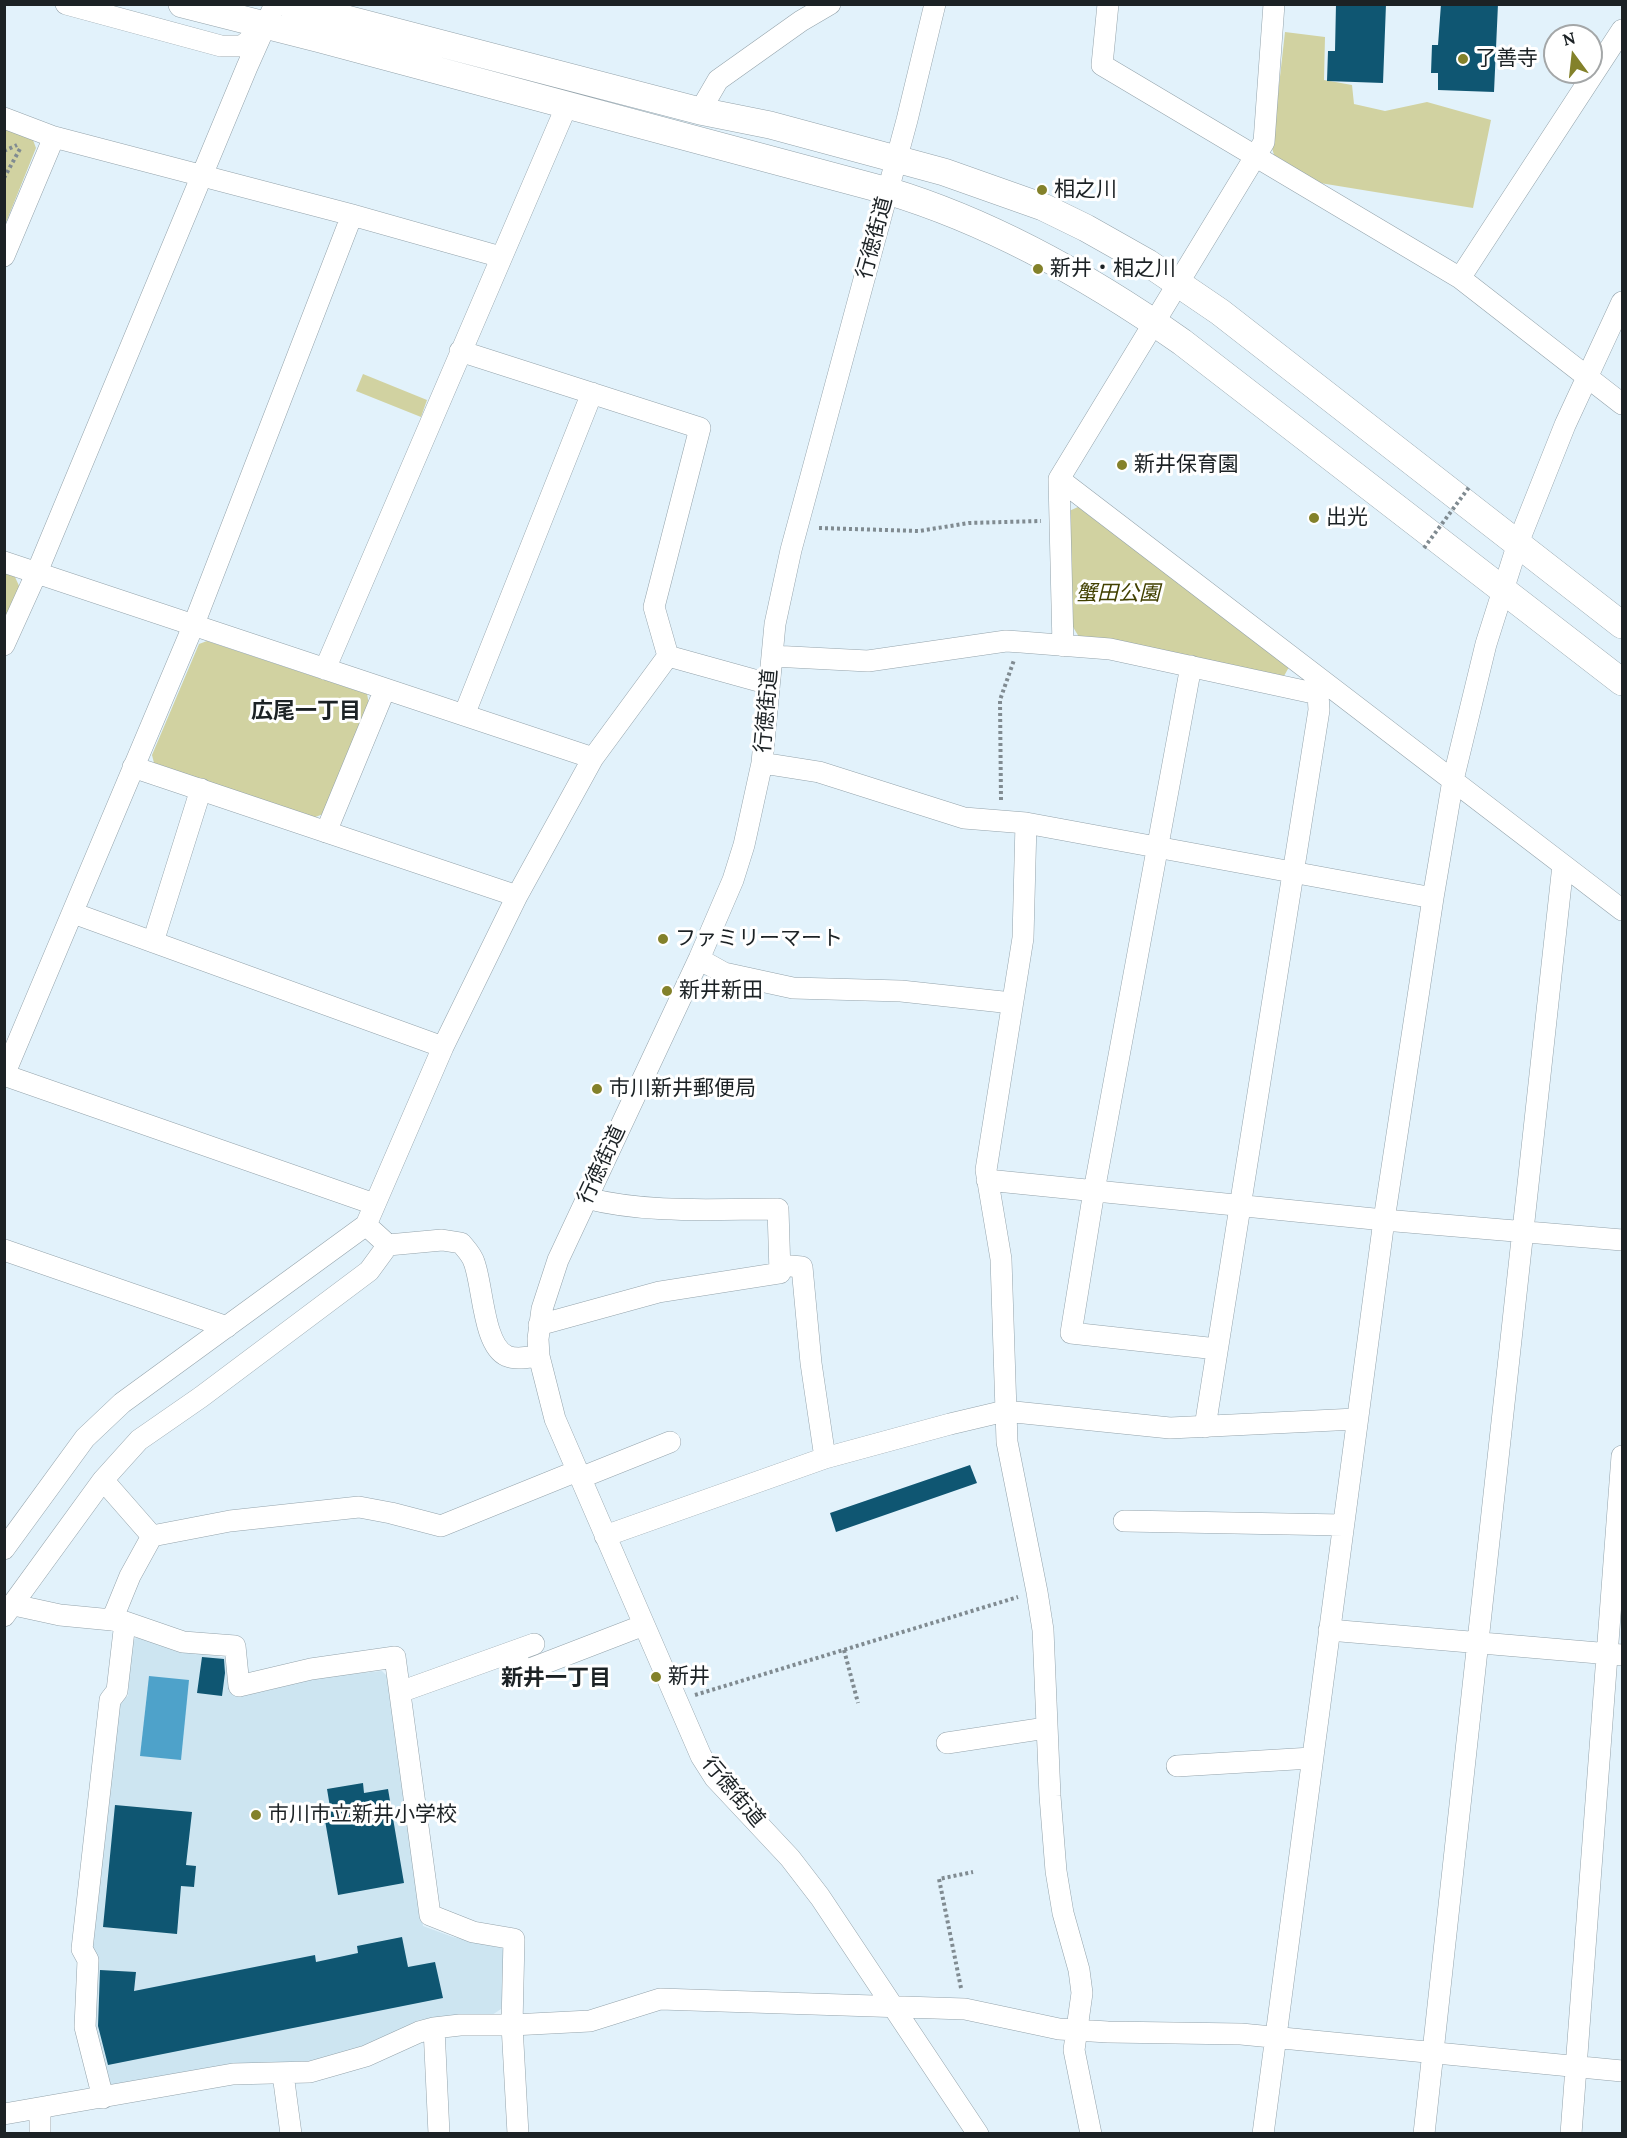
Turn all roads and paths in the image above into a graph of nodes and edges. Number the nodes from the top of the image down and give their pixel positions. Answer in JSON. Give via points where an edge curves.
{"nodes":[{"id":1,"x":66,"y":4,"type":"edge"},
{"id":2,"x":182,"y":4,"type":"edge"},
{"id":3,"x":289,"y":4,"type":"edge"},
{"id":4,"x":935,"y":4,"type":"edge"},
{"id":5,"x":1108,"y":4,"type":"edge"},
{"id":6,"x":1274,"y":4,"type":"edge"},
{"id":7,"x":818,"y":7,"type":"edge"},
{"id":8,"x":270,"y":16,"type":"edge"},
{"id":9,"x":1623,"y":30,"type":"edge"},
{"id":10,"x":567,"y":105,"type":"junction"},
{"id":11,"x":700,"y":111,"type":"junction"},
{"id":12,"x":4,"y":118,"type":"edge"},
{"id":13,"x":54,"y":137,"type":"junction"},
{"id":14,"x":24,"y":141,"type":"dead end"},
{"id":15,"x":1255,"y":156,"type":"junction"},
{"id":16,"x":896,"y":159,"type":"junction"},
{"id":17,"x":202,"y":176,"type":"junction"},
{"id":18,"x":4,"y":178,"type":"edge"},
{"id":19,"x":888,"y":191,"type":"junction"},
{"id":20,"x":352,"y":215,"type":"junction"},
{"id":21,"x":4,"y":256,"type":"edge"},
{"id":22,"x":501,"y":257,"type":"junction"},
{"id":23,"x":1460,"y":278,"type":"junction"},
{"id":24,"x":1178,"y":282,"type":"junction"},
{"id":25,"x":1623,"y":302,"type":"edge"},
{"id":26,"x":1153,"y":321,"type":"junction"},
{"id":27,"x":460,"y":351,"type":"junction"},
{"id":28,"x":1586,"y":376,"type":"junction"},
{"id":29,"x":592,"y":393,"type":"junction"},
{"id":30,"x":1623,"y":404,"type":"edge"},
{"id":31,"x":1059,"y":479,"type":"junction"},
{"id":32,"x":1470,"y":486,"type":"dead end"},
{"id":33,"x":1060,"y":520,"type":"junction"},
{"id":34,"x":797,"y":528,"type":"junction"},
{"id":35,"x":1518,"y":543,"type":"junction"},
{"id":36,"x":1424,"y":548,"type":"dead end"},
{"id":37,"x":4,"y":562,"type":"edge"},
{"id":38,"x":37,"y":572,"type":"junction"},
{"id":39,"x":1503,"y":589,"type":"junction"},
{"id":40,"x":194,"y":624,"type":"junction"},
{"id":41,"x":1623,"y":625,"type":"edge"},
{"id":42,"x":7,"y":634,"type":"edge"},
{"id":43,"x":1021,"y":642,"type":"junction"},
{"id":44,"x":1064,"y":645,"type":"junction"},
{"id":45,"x":668,"y":656,"type":"junction"},
{"id":46,"x":772,"y":656,"type":"junction"},
{"id":47,"x":1191,"y":666,"type":"junction"},
{"id":48,"x":325,"y":669,"type":"junction"},
{"id":49,"x":1623,"y":682,"type":"edge"},
{"id":50,"x":769,"y":684,"type":"junction"},
{"id":51,"x":385,"y":689,"type":"junction"},
{"id":52,"x":1322,"y":689,"type":"junction"},
{"id":53,"x":464,"y":715,"type":"junction"},
{"id":54,"x":593,"y":758,"type":"junction"},
{"id":55,"x":762,"y":763,"type":"junction"},
{"id":56,"x":133,"y":767,"type":"junction"},
{"id":57,"x":1453,"y":780,"type":"junction"},
{"id":58,"x":201,"y":789,"type":"junction"},
{"id":59,"x":1002,"y":821,"type":"junction"},
{"id":60,"x":1026,"y":823,"type":"junction"},
{"id":61,"x":326,"y":832,"type":"junction"},
{"id":62,"x":1157,"y":847,"type":"junction"},
{"id":63,"x":1563,"y":865,"type":"junction"},
{"id":64,"x":1293,"y":872,"type":"junction"},
{"id":65,"x":517,"y":896,"type":"junction"},
{"id":66,"x":1433,"y":898,"type":"junction"},
{"id":67,"x":1623,"y":910,"type":"edge"},
{"id":68,"x":73,"y":914,"type":"junction"},
{"id":69,"x":153,"y":942,"type":"junction"},
{"id":70,"x":699,"y":959,"type":"junction"},
{"id":71,"x":1012,"y":1003,"type":"junction"},
{"id":72,"x":443,"y":1047,"type":"junction"},
{"id":73,"x":4,"y":1075,"type":"edge"},
{"id":74,"x":987,"y":1180,"type":"junction"},
{"id":75,"x":1094,"y":1191,"type":"junction"},
{"id":76,"x":586,"y":1198,"type":"junction"},
{"id":77,"x":374,"y":1204,"type":"junction"},
{"id":78,"x":1240,"y":1206,"type":"junction"},
{"id":79,"x":1384,"y":1220,"type":"junction"},
{"id":80,"x":366,"y":1225,"type":"junction"},
{"id":81,"x":1523,"y":1230,"type":"junction"},
{"id":82,"x":1623,"y":1240,"type":"edge"},
{"id":83,"x":388,"y":1245,"type":"junction"},
{"id":84,"x":4,"y":1250,"type":"edge"},
{"id":85,"x":780,"y":1265,"type":"junction"},
{"id":86,"x":539,"y":1325,"type":"junction"},
{"id":87,"x":227,"y":1327,"type":"junction"},
{"id":88,"x":1217,"y":1349,"type":"junction"},
{"id":89,"x":539,"y":1356,"type":"junction"},
{"id":90,"x":1005,"y":1411,"type":"junction"},
{"id":91,"x":1356,"y":1419,"type":"junction"},
{"id":92,"x":1205,"y":1427,"type":"junction"},
{"id":93,"x":670,"y":1442,"type":"dead end"},
{"id":94,"x":1623,"y":1456,"type":"edge"},
{"id":95,"x":825,"y":1458,"type":"junction"},
{"id":96,"x":578,"y":1474,"type":"junction"},
{"id":97,"x":103,"y":1480,"type":"junction"},
{"id":98,"x":1124,"y":1522,"type":"dead end"},
{"id":99,"x":1342,"y":1525,"type":"junction"},
{"id":100,"x":152,"y":1536,"type":"junction"},
{"id":101,"x":605,"y":1536,"type":"junction"},
{"id":102,"x":4,"y":1549,"type":"edge"},
{"id":103,"x":1037,"y":1592,"type":"junction"},
{"id":104,"x":9,"y":1610,"type":"edge"},
{"id":105,"x":118,"y":1621,"type":"junction"},
{"id":106,"x":644,"y":1625,"type":"junction"},
{"id":107,"x":1329,"y":1630,"type":"junction"},
{"id":108,"x":1478,"y":1643,"type":"junction"},
{"id":109,"x":844,"y":1650,"type":"junction"},
{"id":110,"x":1615,"y":1655,"type":"edge"},
{"id":111,"x":400,"y":1692,"type":"junction"},
{"id":112,"x":677,"y":1701,"type":"junction"},
{"id":113,"x":858,"y":1703,"type":"dead end"},
{"id":114,"x":1046,"y":1728,"type":"junction"},
{"id":115,"x":947,"y":1743,"type":"dead end"},
{"id":116,"x":1312,"y":1758,"type":"junction"},
{"id":117,"x":1177,"y":1766,"type":"dead end"},
{"id":118,"x":973,"y":1872,"type":"dead end"},
{"id":119,"x":892,"y":2007,"type":"junction"},
{"id":120,"x":965,"y":2009,"type":"junction"},
{"id":121,"x":512,"y":2025,"type":"junction"},
{"id":122,"x":434,"y":2028,"type":"junction"},
{"id":123,"x":1076,"y":2031,"type":"junction"},
{"id":124,"x":1277,"y":2037,"type":"junction"},
{"id":125,"x":1432,"y":2053,"type":"junction"},
{"id":126,"x":1576,"y":2066,"type":"junction"},
{"id":127,"x":1623,"y":2071,"type":"edge"},
{"id":128,"x":283,"y":2074,"type":"junction"},
{"id":129,"x":103,"y":2098,"type":"junction"},
{"id":130,"x":40,"y":2109,"type":"junction"},
{"id":131,"x":4,"y":2114,"type":"edge"},
{"id":132,"x":40,"y":2133,"type":"edge"},
{"id":133,"x":291,"y":2133,"type":"edge"},
{"id":134,"x":439,"y":2133,"type":"edge"},
{"id":135,"x":518,"y":2133,"type":"edge"},
{"id":136,"x":978,"y":2133,"type":"edge"},
{"id":137,"x":1091,"y":2133,"type":"edge"},
{"id":138,"x":1263,"y":2133,"type":"edge"},
{"id":139,"x":1424,"y":2133,"type":"edge"},
{"id":140,"x":1571,"y":2133,"type":"edge"}],
"edges":[{"from":1,"to":8,"type":"street","via":[[221,46],[242,46]]},
{"from":2,"to":8,"type":"main road"},
{"from":3,"to":11,"type":"main road"},
{"from":4,"to":16,"type":"street","name":"行徳街道"},
{"from":5,"to":15,"type":"street","via":[[1102,65]]},
{"from":6,"to":15,"type":"street","via":[[1264,142]]},
{"from":7,"to":11,"type":"street","via":[[718,80]]},
{"from":8,"to":10,"type":"main road"},
{"from":8,"to":17,"type":"street"},
{"from":9,"to":23,"type":"street"},
{"from":10,"to":19,"type":"main road"},
{"from":10,"to":22,"type":"street"},
{"from":11,"to":16,"type":"main road","via":[[770,125]]},
{"from":12,"to":13,"type":"street"},
{"from":13,"to":17,"type":"street"},
{"from":13,"to":21,"type":"street"},
{"from":14,"to":18,"type":"path"},
{"from":15,"to":23,"type":"street"},
{"from":15,"to":24,"type":"street"},
{"from":16,"to":19,"type":"street","name":"行徳街道"},
{"from":16,"to":24,"type":"main road","via":[[1043,207]]},
{"from":17,"to":20,"type":"street"},
{"from":17,"to":38,"type":"street"},
{"from":19,"to":26,"type":"main road","via":[[930,203],[1011,240],[1078,274]]},
{"from":19,"to":34,"type":"street","name":"行徳街道"},
{"from":20,"to":22,"type":"street"},
{"from":20,"to":40,"type":"street"},
{"from":22,"to":27,"type":"street"},
{"from":23,"to":28,"type":"street"},
{"from":24,"to":26,"type":"street"},
{"from":24,"to":35,"type":"main road"},
{"from":25,"to":28,"type":"street"},
{"from":26,"to":31,"type":"street"},
{"from":26,"to":39,"type":"main road"},
{"from":27,"to":29,"type":"street"},
{"from":27,"to":48,"type":"street"},
{"from":28,"to":30,"type":"street"},
{"from":28,"to":35,"type":"street"},
{"from":29,"to":45,"type":"street","via":[[700,428],[654,607]]},
{"from":29,"to":53,"type":"street"},
{"from":31,"to":33,"type":"street"},
{"from":31,"to":52,"type":"street"},
{"from":32,"to":36,"type":"path","bridge":true},
{"from":33,"to":34,"type":"path","via":[[969,523],[919,531]]},
{"from":33,"to":44,"type":"street"},
{"from":34,"to":46,"type":"street","name":"行徳街道"},
{"from":35,"to":39,"type":"street"},
{"from":35,"to":41,"type":"main road"},
{"from":37,"to":38,"type":"street"},
{"from":38,"to":40,"type":"street"},
{"from":38,"to":42,"type":"street"},
{"from":39,"to":49,"type":"main road"},
{"from":39,"to":57,"type":"street"},
{"from":40,"to":48,"type":"street"},
{"from":40,"to":56,"type":"street"},
{"from":43,"to":44,"type":"street"},
{"from":43,"to":46,"type":"street","via":[[868,661]]},
{"from":43,"to":59,"type":"path","via":[[1000,700]]},
{"from":44,"to":47,"type":"street","via":[[1110,649]]},
{"from":45,"to":50,"type":"street"},
{"from":45,"to":54,"type":"street"},
{"from":46,"to":50,"type":"street","name":"行徳街道"},
{"from":47,"to":52,"type":"street"},
{"from":47,"to":62,"type":"street"},
{"from":48,"to":51,"type":"street"},
{"from":50,"to":55,"type":"street","name":"行徳街道"},
{"from":51,"to":53,"type":"street"},
{"from":51,"to":61,"type":"street"},
{"from":52,"to":57,"type":"street"},
{"from":52,"to":64,"type":"street"},
{"from":53,"to":54,"type":"street"},
{"from":54,"to":65,"type":"street"},
{"from":55,"to":59,"type":"street","via":[[819,772],[964,819]]},
{"from":55,"to":70,"type":"street","name":"行徳街道","via":[[733,880]]},
{"from":56,"to":58,"type":"street"},
{"from":56,"to":68,"type":"street"},
{"from":57,"to":63,"type":"street"},
{"from":57,"to":66,"type":"street"},
{"from":58,"to":61,"type":"street"},
{"from":58,"to":69,"type":"street"},
{"from":59,"to":60,"type":"street"},
{"from":60,"to":62,"type":"street"},
{"from":60,"to":71,"type":"street","via":[[1023,938]]},
{"from":61,"to":65,"type":"street"},
{"from":62,"to":64,"type":"street"},
{"from":62,"to":75,"type":"street"},
{"from":63,"to":67,"type":"street"},
{"from":63,"to":81,"type":"street"},
{"from":64,"to":66,"type":"street"},
{"from":64,"to":78,"type":"street"},
{"from":65,"to":72,"type":"street"},
{"from":66,"to":79,"type":"street"},
{"from":68,"to":69,"type":"street"},
{"from":68,"to":73,"type":"street"},
{"from":69,"to":72,"type":"street"},
{"from":70,"to":71,"type":"street","via":[[724,973],[793,988],[901,991]]},
{"from":70,"to":76,"type":"street","name":"行徳街道"},
{"from":71,"to":74,"type":"street"},
{"from":72,"to":77,"type":"street"},
{"from":73,"to":77,"type":"street"},
{"from":74,"to":75,"type":"street"},
{"from":74,"to":90,"type":"street","via":[[1002,1268]]},
{"from":75,"to":78,"type":"street"},
{"from":75,"to":88,"type":"street","via":[[1071,1333]]},
{"from":76,"to":85,"type":"street","via":[[648,1209],[778,1209]]},
{"from":76,"to":86,"type":"street","name":"行徳街道","via":[[558,1260]]},
{"from":77,"to":80,"type":"street"},
{"from":78,"to":79,"type":"street"},
{"from":78,"to":88,"type":"street"},
{"from":79,"to":81,"type":"street"},
{"from":79,"to":91,"type":"street"},
{"from":80,"to":83,"type":"street"},
{"from":80,"to":87,"type":"street"},
{"from":81,"to":82,"type":"street"},
{"from":81,"to":108,"type":"street"},
{"from":83,"to":89,"type":"street","via":[[442,1240],[461,1243],[474,1260],[496,1347],[512,1358]]},
{"from":83,"to":97,"type":"street","via":[[369,1271],[138,1440]]},
{"from":84,"to":87,"type":"street"},
{"from":85,"to":86,"type":"street","via":[[780,1273],[659,1292]]},
{"from":85,"to":95,"type":"street","via":[[802,1267]]},
{"from":86,"to":89,"type":"street","name":"行徳街道"},
{"from":87,"to":102,"type":"street","via":[[122,1403],[85,1438]]},
{"from":88,"to":92,"type":"street"},
{"from":89,"to":96,"type":"street","name":"行徳街道","via":[[555,1419]]},
{"from":90,"to":92,"type":"street","via":[[1170,1428]]},
{"from":90,"to":95,"type":"street"},
{"from":90,"to":103,"type":"street","via":[[1007,1442]]},
{"from":91,"to":92,"type":"street"},
{"from":91,"to":99,"type":"street"},
{"from":93,"to":96,"type":"street"},
{"from":94,"to":110,"type":"street"},
{"from":95,"to":101,"type":"street"},
{"from":96,"to":100,"type":"street","via":[[441,1526],[359,1507],[230,1521]]},
{"from":96,"to":101,"type":"street","name":"行徳街道"},
{"from":97,"to":100,"type":"street"},
{"from":97,"to":104,"type":"street"},
{"from":98,"to":99,"type":"street"},
{"from":99,"to":107,"type":"street"},
{"from":100,"to":105,"type":"street","via":[[130,1576]]},
{"from":101,"to":106,"type":"street","name":"行徳街道"},
{"from":103,"to":109,"type":"path"},
{"from":103,"to":114,"type":"street"},
{"from":104,"to":105,"type":"street"},
{"from":105,"to":111,"type":"street","via":[[183,1642],[235,1646],[239,1686],[311,1669],[395,1657]]},
{"from":105,"to":129,"type":"street","via":[[117,1691],[110,1700],[82,1949],[88,1960],[85,2027]]},
{"from":106,"to":111,"type":"street","via":[[522,1672],[524,1647]]},
{"from":106,"to":112,"type":"street","name":"行徳街道"},
{"from":107,"to":108,"type":"street"},
{"from":107,"to":116,"type":"street"},
{"from":108,"to":110,"type":"street"},
{"from":108,"to":125,"type":"street"},
{"from":109,"to":112,"type":"path"},
{"from":109,"to":113,"type":"path"},
{"from":110,"to":126,"type":"street"},
{"from":111,"to":121,"type":"street","via":[[430,1915],[473,1932],[514,1939]]},
{"from":112,"to":119,"type":"street","name":"行徳街道","via":[[715,1778],[805,1877]]},
{"from":114,"to":115,"type":"street"},
{"from":114,"to":123,"type":"street","via":[[1056,1871],[1063,1913],[1080,1970],[1082,1994]]},
{"from":116,"to":117,"type":"street"},
{"from":116,"to":124,"type":"street"},
{"from":118,"to":120,"type":"path","via":[[939,1879]]},
{"from":119,"to":120,"type":"street"},
{"from":119,"to":121,"type":"street","via":[[660,1999],[590,2021]]},
{"from":119,"to":136,"type":"street","name":"行徳街道"},
{"from":120,"to":123,"type":"street"},
{"from":121,"to":122,"type":"street"},
{"from":121,"to":135,"type":"street"},
{"from":122,"to":128,"type":"street","via":[[329,2068]]},
{"from":122,"to":134,"type":"street"},
{"from":123,"to":124,"type":"street"},
{"from":123,"to":137,"type":"street","via":[[1074,2050]]},
{"from":124,"to":125,"type":"street"},
{"from":124,"to":138,"type":"street"},
{"from":125,"to":126,"type":"street"},
{"from":125,"to":139,"type":"street"},
{"from":126,"to":127,"type":"street"},
{"from":126,"to":140,"type":"street"},
{"from":128,"to":129,"type":"street","via":[[233,2074]]},
{"from":128,"to":133,"type":"street"},
{"from":129,"to":130,"type":"street"},
{"from":130,"to":131,"type":"street"},
{"from":130,"to":132,"type":"street"}]}
